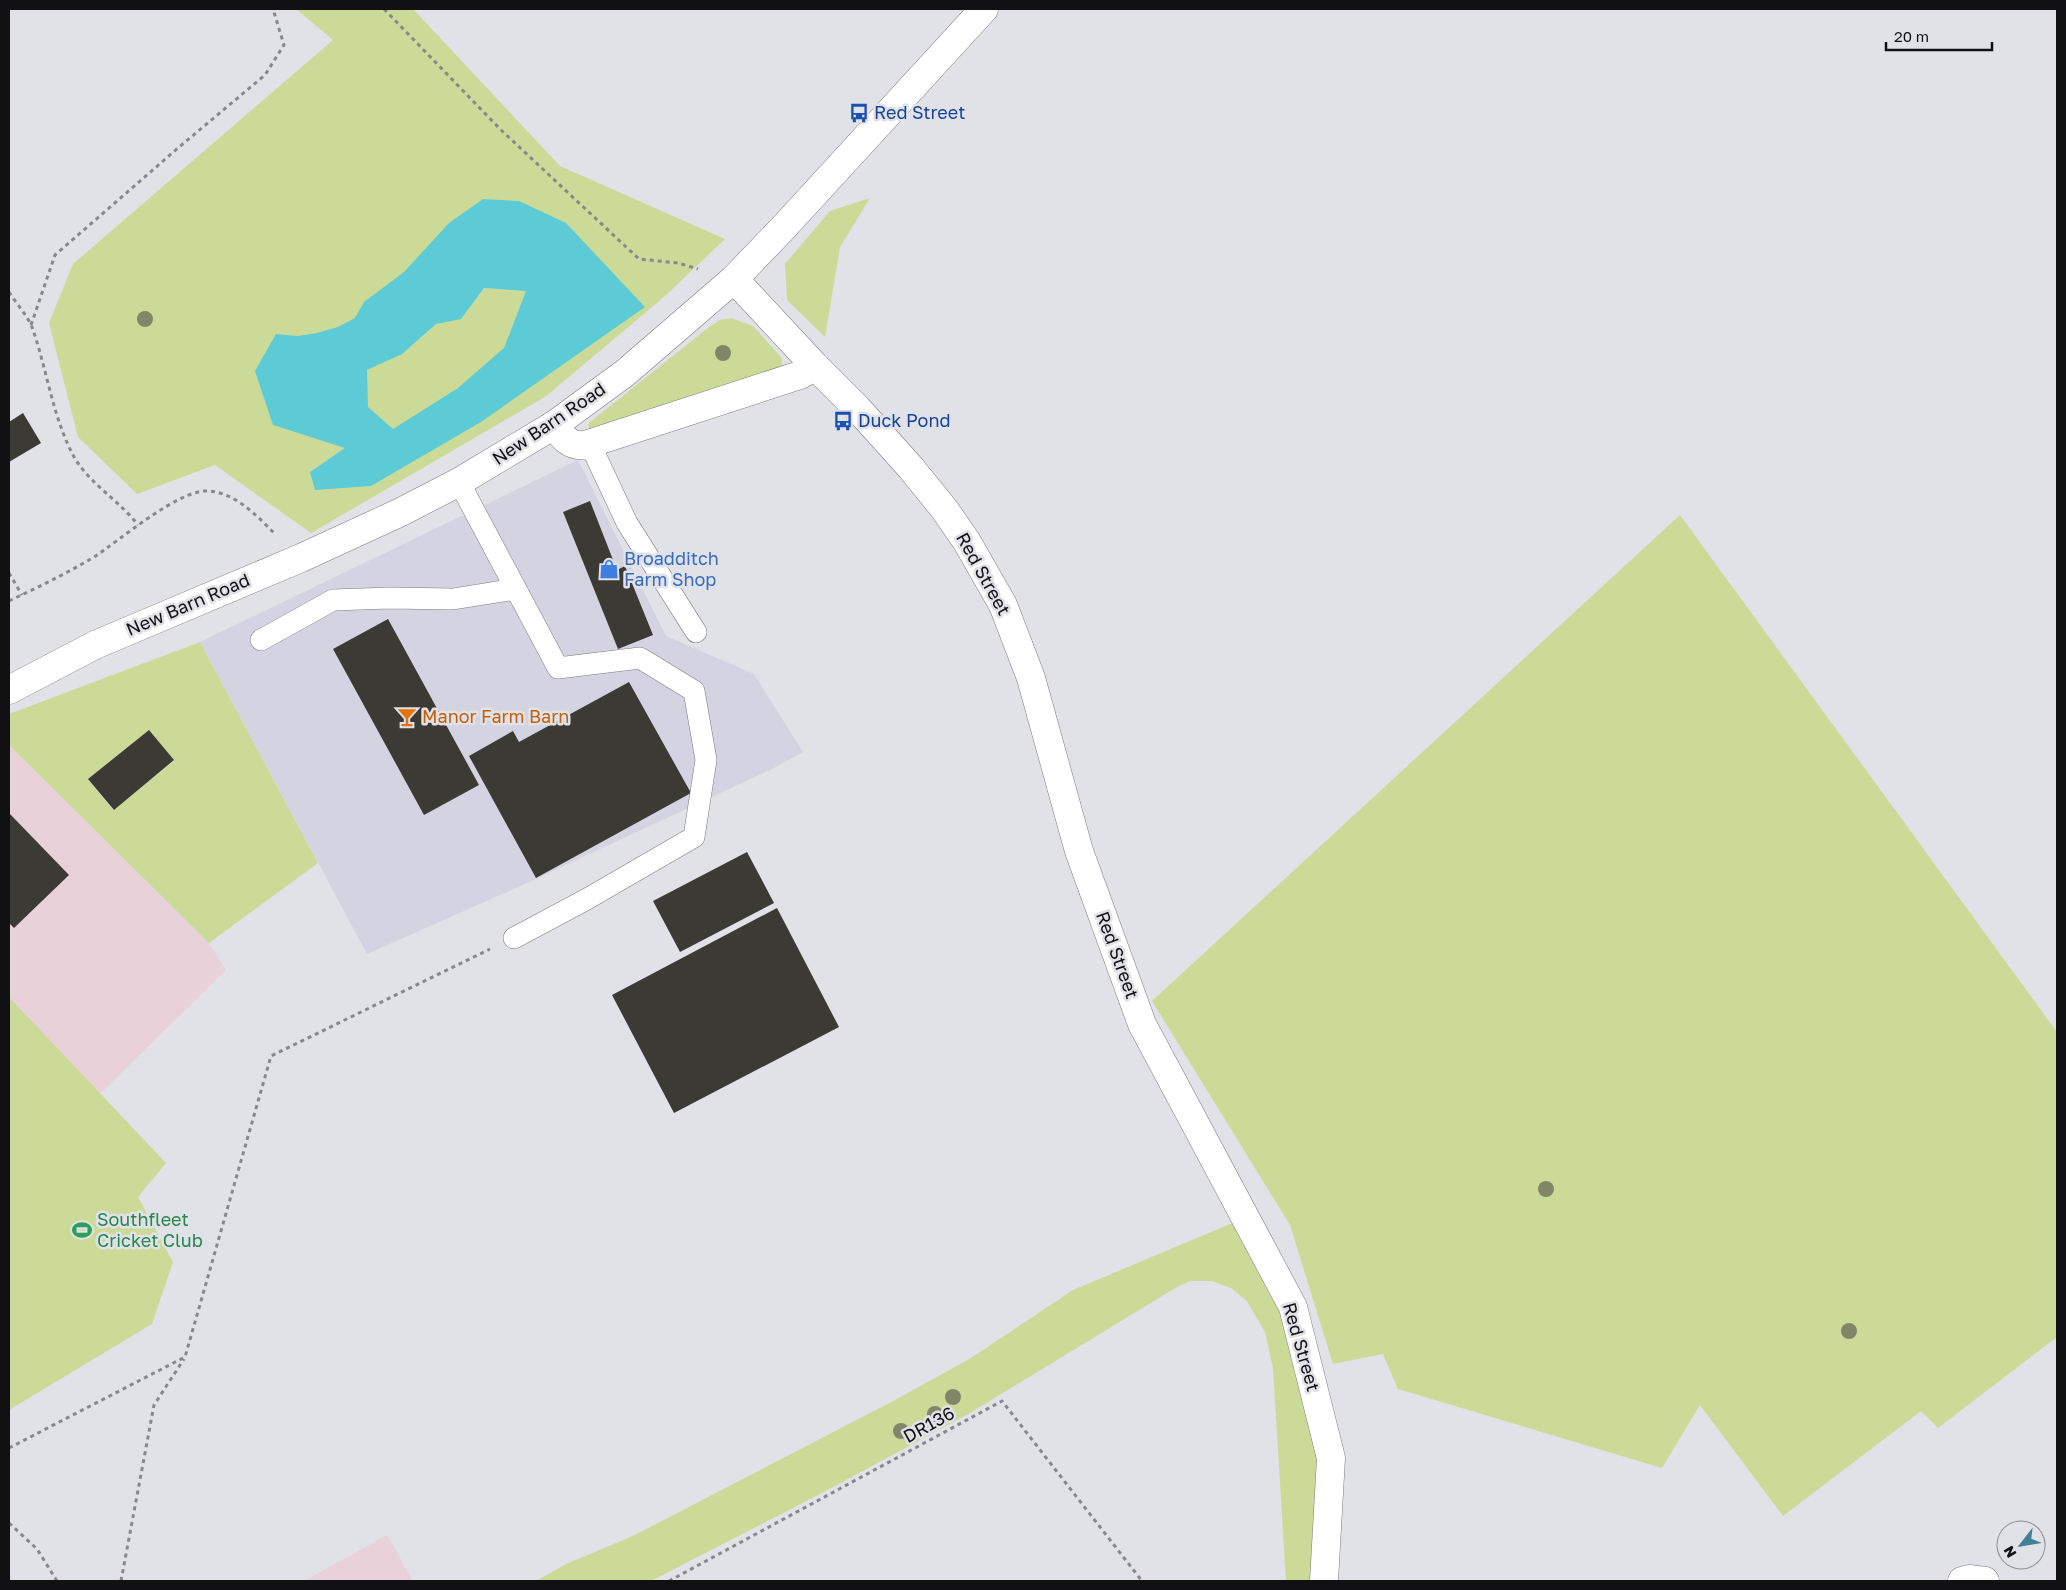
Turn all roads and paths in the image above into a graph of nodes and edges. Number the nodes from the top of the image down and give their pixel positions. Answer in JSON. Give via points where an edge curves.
{"nodes":[{"id":1,"x":273,"y":9,"type":"edge"},
{"id":2,"x":384,"y":9,"type":"edge"},
{"id":3,"x":984,"y":9,"type":"edge"},
{"id":4,"x":734,"y":279,"type":"junction"},
{"id":5,"x":9,"y":292,"type":"edge"},
{"id":6,"x":31,"y":325,"type":"junction"},
{"id":7,"x":815,"y":366,"type":"junction"},
{"id":8,"x":554,"y":425,"type":"junction"},
{"id":9,"x":590,"y":444,"type":"junction"},
{"id":10,"x":459,"y":482,"type":"junction"},
{"id":11,"x":138,"y":525,"type":"junction"},
{"id":12,"x":301,"y":558,"type":"junction"},
{"id":13,"x":9,"y":573,"type":"edge"},
{"id":14,"x":516,"y":589,"type":"junction"},
{"id":15,"x":22,"y":595,"type":"junction"},
{"id":16,"x":9,"y":601,"type":"edge"},
{"id":17,"x":696,"y":632,"type":"dead end"},
{"id":18,"x":261,"y":640,"type":"dead end"},
{"id":19,"x":9,"y":690,"type":"edge"},
{"id":20,"x":514,"y":938,"type":"joint"},
{"id":21,"x":184,"y":1357,"type":"junction"},
{"id":22,"x":9,"y":1448,"type":"edge"},
{"id":23,"x":9,"y":1523,"type":"edge"},
{"id":24,"x":57,"y":1581,"type":"edge"},
{"id":25,"x":121,"y":1581,"type":"edge"},
{"id":26,"x":669,"y":1581,"type":"edge"},
{"id":27,"x":1142,"y":1581,"type":"edge"},
{"id":28,"x":1324,"y":1581,"type":"edge"},
{"id":29,"x":1962,"y":1581,"type":"edge"},
{"id":30,"x":1985,"y":1581,"type":"edge"}],
"edges":[{"from":1,"to":6,"type":"path","via":[[284,45],[266,75],[55,255]]},
{"from":2,"to":4,"type":"path","via":[[501,130],[639,259],[678,263]]},
{"from":3,"to":4,"type":"street","name":"New Barn Road"},
{"from":4,"to":7,"type":"street","name":"Red Street"},
{"from":4,"to":8,"type":"street","name":"New Barn Road","via":[[631,368]]},
{"from":5,"to":6,"type":"path"},
{"from":6,"to":11,"type":"path","via":[[64,436],[74,458]]},
{"from":7,"to":9,"type":"street","via":[[800,375]]},
{"from":7,"to":28,"type":"street","name":"Red Street","via":[[858,409],[945,510],[985,571],[1019,642],[1079,851],[1142,1024],[1293,1307],[1331,1458]]},
{"from":8,"to":9,"type":"street","via":[[560,435],[572,444]]},
{"from":8,"to":10,"type":"street","name":"New Barn Road"},
{"from":9,"to":17,"type":"lane","via":[[627,523]]},
{"from":10,"to":12,"type":"street","name":"New Barn Road"},
{"from":10,"to":14,"type":"lane"},
{"from":11,"to":12,"type":"path","via":[[188,496],[211,491],[250,510]]},
{"from":11,"to":15,"type":"path","via":[[73,569]]},
{"from":12,"to":19,"type":"street","name":"New Barn Road","via":[[95,645]]},
{"from":13,"to":15,"type":"path"},
{"from":14,"to":18,"type":"lane","via":[[453,599],[333,600]]},
{"from":14,"to":20,"type":"lane","via":[[558,668],[640,658],[694,691],[706,760],[694,837]]},
{"from":15,"to":16,"type":"path"},
{"from":20,"to":21,"type":"path","via":[[271,1056]]},
{"from":21,"to":22,"type":"path"},
{"from":21,"to":25,"type":"path","via":[[154,1405]]},
{"from":23,"to":24,"type":"path","via":[[37,1549]]},
{"from":26,"to":27,"type":"path","name":"DR136","via":[[1002,1401]]},
{"from":29,"to":30,"type":"street"}]}
